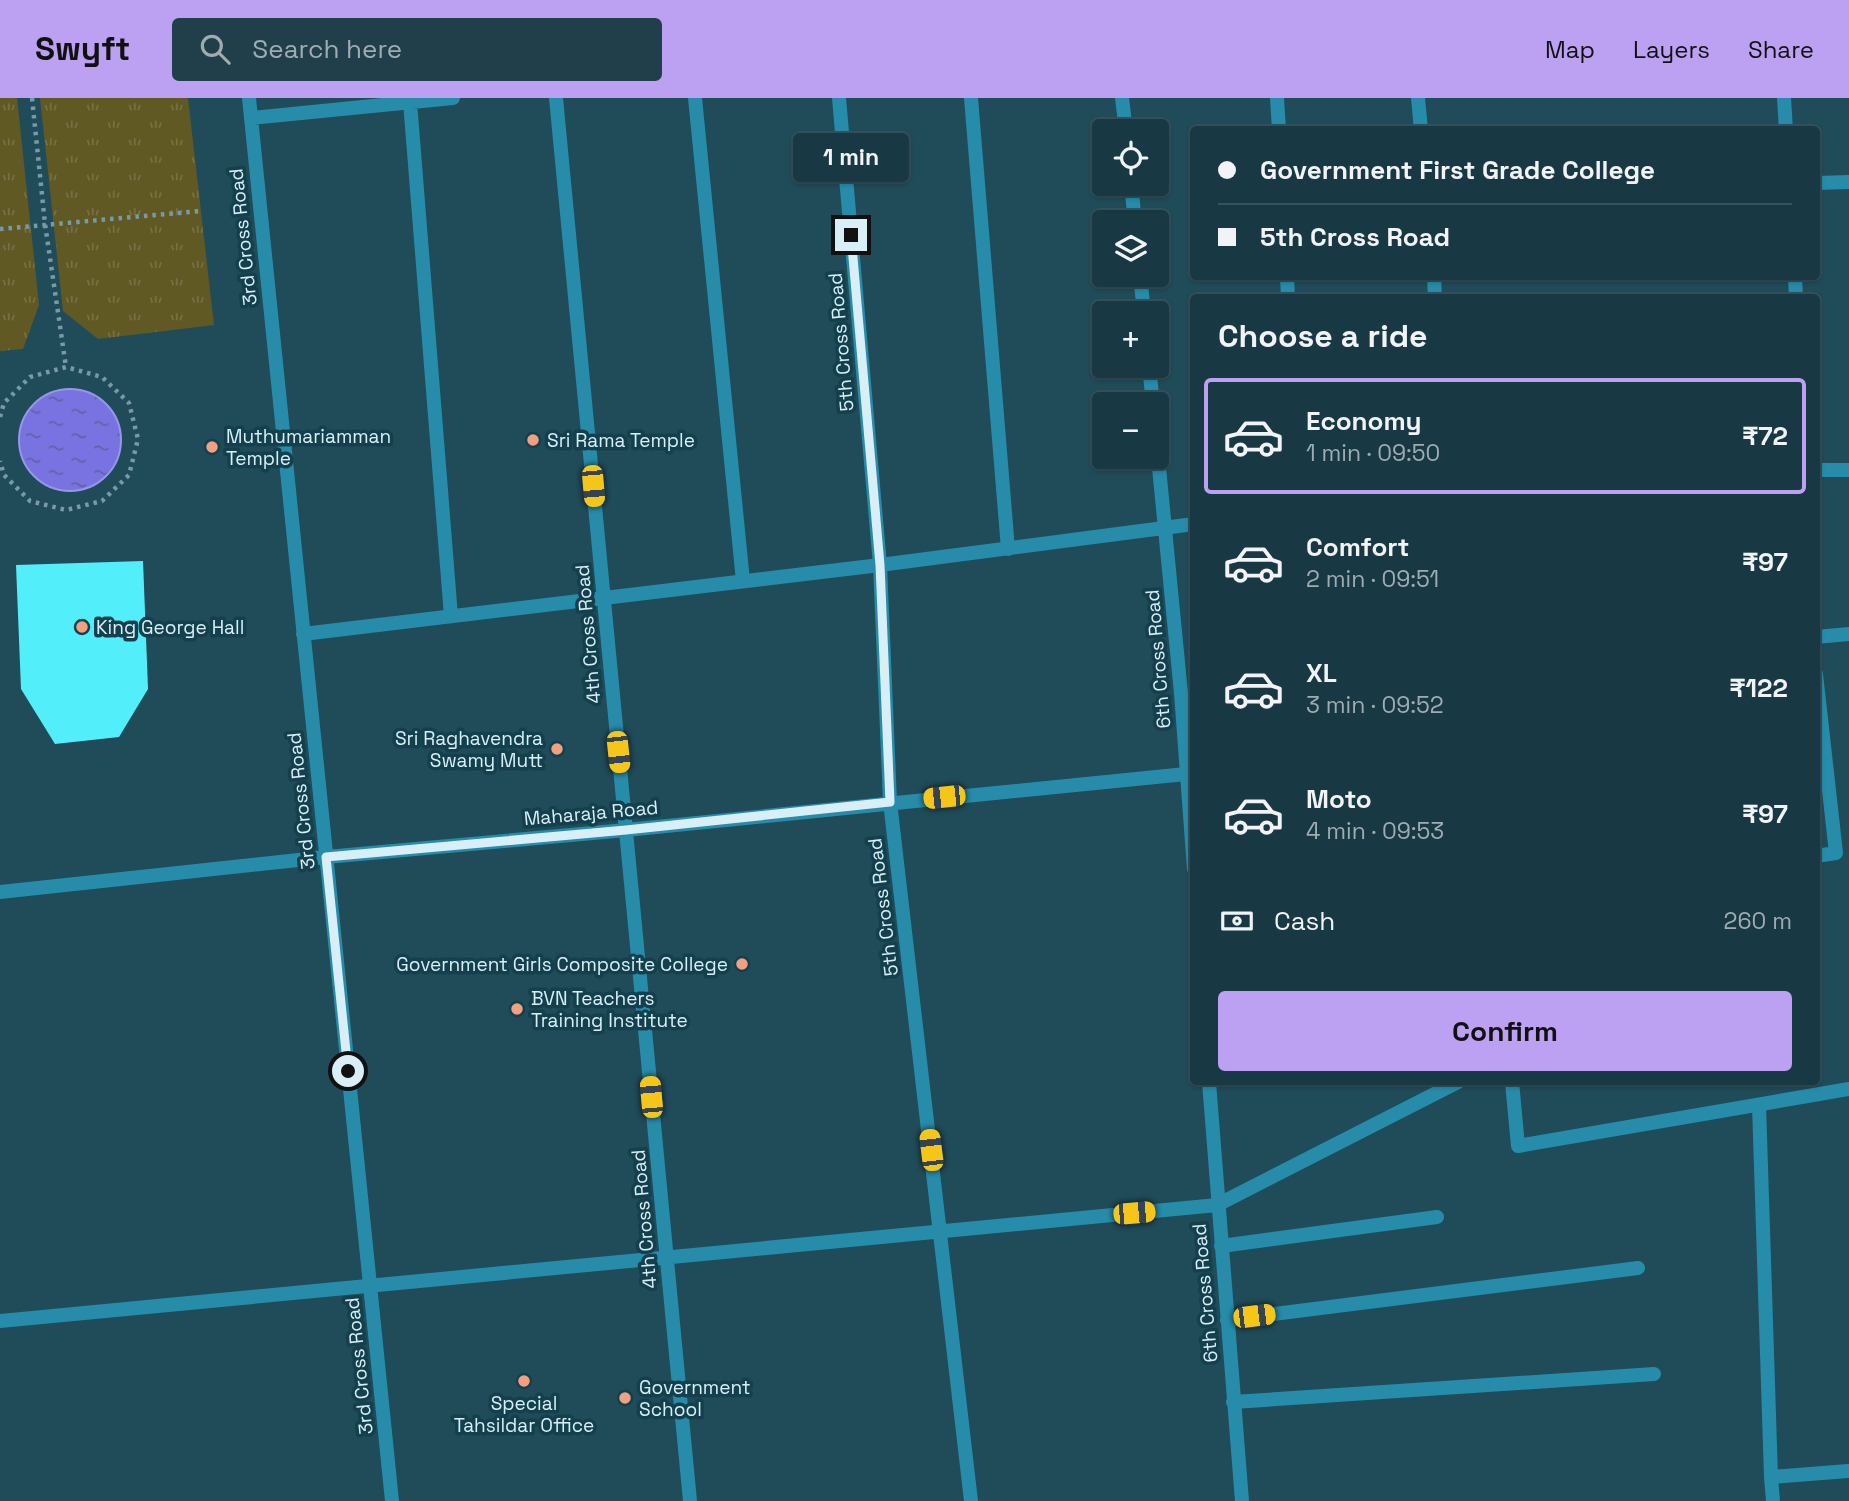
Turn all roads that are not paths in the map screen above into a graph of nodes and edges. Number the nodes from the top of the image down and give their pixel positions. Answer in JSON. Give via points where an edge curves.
{"nodes":[{"id":1,"x":248,"y":98,"type":"edge"},
{"id":2,"x":453,"y":98,"type":"edge"},
{"id":3,"x":556,"y":98,"type":"edge"},
{"id":4,"x":695,"y":98,"type":"edge"},
{"id":5,"x":839,"y":98,"type":"edge"},
{"id":6,"x":971,"y":98,"type":"edge"},
{"id":7,"x":1122,"y":98,"type":"edge"},
{"id":8,"x":1277,"y":98,"type":"edge"},
{"id":9,"x":1418,"y":98,"type":"edge"},
{"id":10,"x":1784,"y":98,"type":"edge"},
{"id":11,"x":410,"y":102,"type":"junction"},
{"id":12,"x":251,"y":118,"type":"junction"},
{"id":13,"x":1125,"y":119,"type":"edge"},
{"id":14,"x":1279,"y":126,"type":"edge"},
{"id":15,"x":1421,"y":126,"type":"edge"},
{"id":16,"x":1786,"y":126,"type":"edge"},
{"id":17,"x":1849,"y":182,"type":"edge"},
{"id":18,"x":1820,"y":183,"type":"edge"},
{"id":19,"x":1159,"y":469,"type":"edge"},
{"id":20,"x":1820,"y":470,"type":"edge"},
{"id":21,"x":1849,"y":470,"type":"edge"},
{"id":22,"x":1190,"y":525,"type":"edge"},
{"id":23,"x":1165,"y":528,"type":"junction"},
{"id":24,"x":1008,"y":549,"type":"junction"},
{"id":25,"x":880,"y":565,"type":"junction"},
{"id":26,"x":743,"y":581,"type":"junction"},
{"id":27,"x":603,"y":597,"type":"junction"},
{"id":28,"x":451,"y":616,"type":"junction"},
{"id":29,"x":303,"y":634,"type":"junction"},
{"id":30,"x":1849,"y":634,"type":"edge"},
{"id":31,"x":1820,"y":637,"type":"edge"},
{"id":32,"x":1187,"y":692,"type":"edge"},
{"id":33,"x":1820,"y":701,"type":"edge"},
{"id":34,"x":1186,"y":774,"type":"junction"},
{"id":35,"x":890,"y":802,"type":"junction"},
{"id":36,"x":1190,"y":813,"type":"edge"},
{"id":37,"x":626,"y":830,"type":"junction"},
{"id":38,"x":1842,"y":851,"type":"edge"},
{"id":39,"x":1820,"y":855,"type":"edge"},
{"id":40,"x":326,"y":857,"type":"junction"},
{"id":41,"x":0,"y":892,"type":"edge"},
{"id":42,"x":1209,"y":1085,"type":"edge"},
{"id":43,"x":1452,"y":1085,"type":"edge"},
{"id":44,"x":1512,"y":1085,"type":"edge"},
{"id":45,"x":1849,"y":1089,"type":"edge"},
{"id":46,"x":1759,"y":1105,"type":"junction"},
{"id":47,"x":1217,"y":1205,"type":"junction"},
{"id":48,"x":1437,"y":1217,"type":"dead end"},
{"id":49,"x":940,"y":1231,"type":"junction"},
{"id":50,"x":1221,"y":1246,"type":"junction"},
{"id":51,"x":666,"y":1257,"type":"junction"},
{"id":52,"x":1638,"y":1268,"type":"dead end"},
{"id":53,"x":370,"y":1285,"type":"junction"},
{"id":54,"x":1227,"y":1320,"type":"junction"},
{"id":55,"x":0,"y":1321,"type":"edge"},
{"id":56,"x":1654,"y":1374,"type":"dead end"},
{"id":57,"x":1233,"y":1402,"type":"junction"},
{"id":58,"x":1848,"y":1471,"type":"edge"},
{"id":59,"x":1771,"y":1477,"type":"junction"},
{"id":60,"x":393,"y":1501,"type":"edge"},
{"id":61,"x":690,"y":1501,"type":"edge"},
{"id":62,"x":971,"y":1501,"type":"edge"},
{"id":63,"x":1242,"y":1501,"type":"edge"},
{"id":64,"x":1773,"y":1501,"type":"edge"}],
"edges":[{"from":1,"to":12,"type":"street","name":"3rd Cross Road"},
{"from":2,"to":11,"type":"street"},
{"from":3,"to":27,"type":"street","name":"4th Cross Road"},
{"from":4,"to":26,"type":"street"},
{"from":5,"to":25,"type":"street","name":"5th Cross Road"},
{"from":6,"to":24,"type":"street"},
{"from":7,"to":13,"type":"street"},
{"from":8,"to":14,"type":"street"},
{"from":9,"to":15,"type":"street"},
{"from":10,"to":16,"type":"street"},
{"from":11,"to":12,"type":"street"},
{"from":11,"to":28,"type":"street"},
{"from":12,"to":29,"type":"street","name":"3rd Cross Road"},
{"from":17,"to":18,"type":"street"},
{"from":19,"to":23,"type":"street","name":"6th Cross Road"},
{"from":20,"to":21,"type":"street"},
{"from":22,"to":23,"type":"street"},
{"from":23,"to":24,"type":"street"},
{"from":23,"to":32,"type":"street","name":"6th Cross Road"},
{"from":24,"to":25,"type":"street"},
{"from":25,"to":26,"type":"street"},
{"from":25,"to":35,"type":"street","name":"5th Cross Road"},
{"from":26,"to":27,"type":"street"},
{"from":27,"to":28,"type":"street"},
{"from":27,"to":37,"type":"street","name":"4th Cross Road"},
{"from":28,"to":29,"type":"street"},
{"from":29,"to":40,"type":"street","name":"3rd Cross Road"},
{"from":30,"to":31,"type":"street"},
{"from":32,"to":34,"type":"street","name":"6th Cross Road"},
{"from":33,"to":38,"type":"street"},
{"from":34,"to":35,"type":"street","name":"Maharaja Road"},
{"from":34,"to":36,"type":"street","name":"6th Cross Road"},
{"from":35,"to":37,"type":"street","name":"Maharaja Road"},
{"from":35,"to":49,"type":"street","name":"5th Cross Road"},
{"from":37,"to":40,"type":"street","name":"Maharaja Road"},
{"from":37,"to":51,"type":"street","name":"4th Cross Road"},
{"from":38,"to":39,"type":"street"},
{"from":40,"to":41,"type":"street","name":"Maharaja Road"},
{"from":40,"to":53,"type":"street","name":"3rd Cross Road"},
{"from":42,"to":47,"type":"street","name":"6th Cross Road"},
{"from":43,"to":47,"type":"street"},
{"from":44,"to":46,"type":"street","via":[[1518,1146]]},
{"from":45,"to":46,"type":"street"},
{"from":46,"to":59,"type":"street"},
{"from":47,"to":49,"type":"street"},
{"from":47,"to":50,"type":"street","name":"6th Cross Road"},
{"from":48,"to":50,"type":"street"},
{"from":49,"to":51,"type":"street"},
{"from":49,"to":62,"type":"street","name":"5th Cross Road"},
{"from":50,"to":54,"type":"street","name":"6th Cross Road"},
{"from":51,"to":53,"type":"street"},
{"from":51,"to":61,"type":"street","name":"4th Cross Road"},
{"from":52,"to":54,"type":"street"},
{"from":53,"to":55,"type":"street"},
{"from":53,"to":60,"type":"street","name":"3rd Cross Road"},
{"from":54,"to":57,"type":"street","name":"6th Cross Road"},
{"from":56,"to":57,"type":"street"},
{"from":57,"to":63,"type":"street","name":"6th Cross Road"},
{"from":58,"to":59,"type":"street"},
{"from":59,"to":64,"type":"street"}]}
